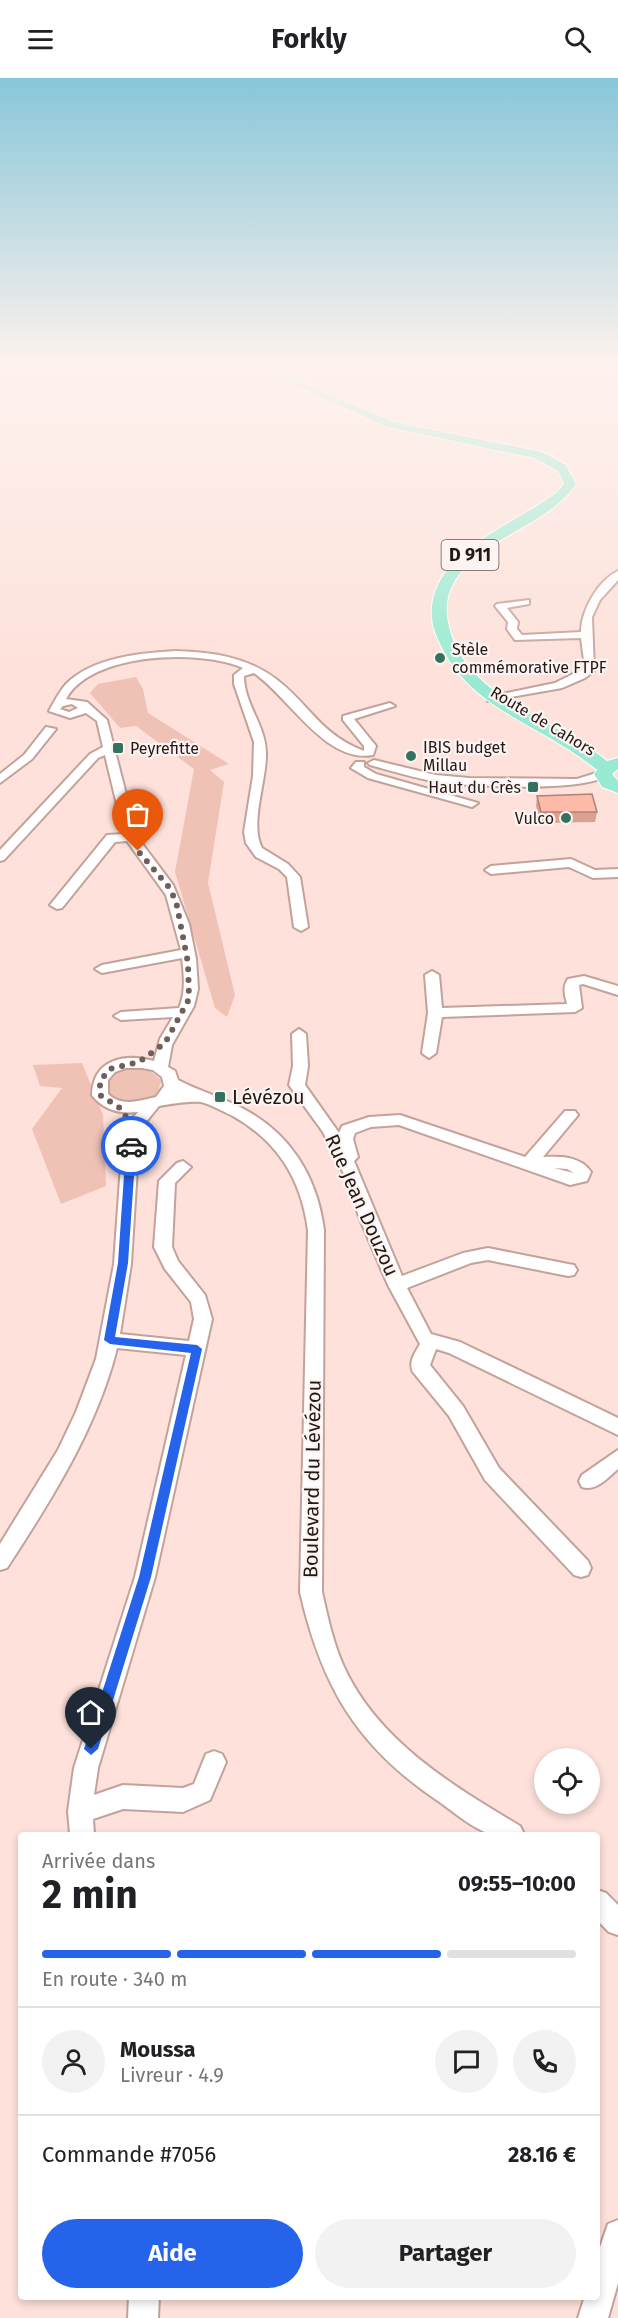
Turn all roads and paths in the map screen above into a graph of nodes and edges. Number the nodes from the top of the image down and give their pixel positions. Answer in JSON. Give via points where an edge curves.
{"nodes":[{"id":1,"x":560,"y":470,"type":"edge"},
{"id":2,"x":618,"y":574,"type":"edge"},
{"id":3,"x":526,"y":602,"type":"dead end"},
{"id":4,"x":585,"y":635,"type":"junction"},
{"id":5,"x":251,"y":668,"type":"junction"},
{"id":6,"x":68,"y":687,"type":"junction"},
{"id":7,"x":495,"y":698,"type":"junction"},
{"id":8,"x":390,"y":706,"type":"dead end"},
{"id":9,"x":57,"y":708,"type":"junction"},
{"id":10,"x":77,"y":709,"type":"junction"},
{"id":11,"x":50,"y":729,"type":"junction"},
{"id":12,"x":109,"y":748,"type":"junction"},
{"id":13,"x":366,"y":758,"type":"junction"},
{"id":14,"x":612,"y":774,"type":"edge"},
{"id":15,"x":0,"y":780,"type":"edge"},
{"id":16,"x":472,"y":803,"type":"dead end"},
{"id":17,"x":131,"y":837,"type":"junction"},
{"id":18,"x":0,"y":857,"type":"edge"},
{"id":19,"x":491,"y":870,"type":"dead end"},
{"id":20,"x":618,"y":873,"type":"edge"},
{"id":21,"x":57,"y":905,"type":"dead end"},
{"id":22,"x":302,"y":927,"type":"dead end"},
{"id":23,"x":186,"y":953,"type":"junction"},
{"id":24,"x":102,"y":969,"type":"dead end"},
{"id":25,"x":432,"y":975,"type":"dead end"},
{"id":26,"x":618,"y":992,"type":"edge"},
{"id":27,"x":183,"y":1012,"type":"junction"},
{"id":28,"x":435,"y":1013,"type":"junction"},
{"id":29,"x":121,"y":1016,"type":"dead end"},
{"id":30,"x":299,"y":1034,"type":"dead end"},
{"id":31,"x":165,"y":1043,"type":"junction"},
{"id":32,"x":429,"y":1053,"type":"dead end"},
{"id":33,"x":139,"y":1062,"type":"junction"},
{"id":34,"x":161,"y":1067,"type":"junction"},
{"id":35,"x":172,"y":1083,"type":"junction"},
{"id":36,"x":197,"y":1098,"type":"junction"},
{"id":37,"x":156,"y":1103,"type":"junction"},
{"id":38,"x":120,"y":1108,"type":"junction"},
{"id":39,"x":570,"y":1115,"type":"dead end"},
{"id":40,"x":133,"y":1127,"type":"junction"},
{"id":41,"x":183,"y":1167,"type":"dead end"},
{"id":42,"x":357,"y":1184,"type":"junction"},
{"id":43,"x":568,"y":1270,"type":"dead end"},
{"id":44,"x":397,"y":1285,"type":"junction"},
{"id":45,"x":110,"y":1340,"type":"junction"},
{"id":46,"x":431,"y":1342,"type":"junction"},
{"id":47,"x":197,"y":1349,"type":"junction"},
{"id":48,"x":618,"y":1427,"type":"edge"},
{"id":49,"x":618,"y":1458,"type":"edge"},
{"id":50,"x":590,"y":1481,"type":"dead end"},
{"id":51,"x":0,"y":1561,"type":"edge"},
{"id":52,"x":581,"y":1568,"type":"dead end"},
{"id":53,"x":214,"y":1762,"type":"dead end"},
{"id":54,"x":81,"y":1823,"type":"edge"},
{"id":55,"x":509,"y":1832,"type":"edge"},
{"id":56,"x":600,"y":1905,"type":"edge"},
{"id":57,"x":618,"y":1923,"type":"edge"},
{"id":58,"x":618,"y":2234,"type":"edge"},
{"id":59,"x":600,"y":2294,"type":"edge"},
{"id":60,"x":144,"y":2300,"type":"edge"},
{"id":61,"x":598,"y":2300,"type":"edge"},
{"id":62,"x":143,"y":2318,"type":"edge"},
{"id":63,"x":593,"y":2318,"type":"edge"}],
"edges":[{"from":1,"to":7,"type":"main road","name":"Route de Cahors","number":"D 911","via":[[568,476],[569,488],[561,496],[477,550],[446,582],[438,612],[442,631],[470,677]]},
{"from":2,"to":4,"type":"street","via":[[589,607]]},
{"from":3,"to":4,"type":"street","via":[[500,606],[513,622],[512,629],[519,638]]},
{"from":4,"to":7,"type":"street","via":[[590,669],[583,677]]},
{"from":5,"to":6,"type":"street","via":[[215,657],[152,656],[97,669]]},
{"from":5,"to":13,"type":"street","via":[[275,684],[311,725]]},
{"from":5,"to":22,"type":"street","via":[[239,679],[260,742],[252,843],[261,857],[289,870]]},
{"from":6,"to":9,"type":"street"},
{"from":6,"to":10,"type":"street","via":[[68,696]]},
{"from":7,"to":14,"type":"main road","name":"Route de Cahors","number":"D 911","via":[[584,750]]},
{"from":8,"to":13,"type":"street","via":[[347,718],[370,746]]},
{"from":9,"to":10,"type":"street"},
{"from":9,"to":11,"type":"street"},
{"from":10,"to":11,"type":"street"},
{"from":10,"to":12,"type":"street","via":[[102,720]]},
{"from":11,"to":15,"type":"street","via":[[28,757]]},
{"from":12,"to":17,"type":"street"},
{"from":12,"to":18,"type":"street","via":[[94,756]]},
{"from":13,"to":14,"type":"street","via":[[454,780],[538,782]]},
{"from":13,"to":16,"type":"street","via":[[357,768],[372,776]]},
{"from":17,"to":21,"type":"street","via":[[111,838]]},
{"from":17,"to":23,"type":"street","via":[[176,901]]},
{"from":19,"to":20,"type":"street","via":[[571,863],[593,874]]},
{"from":23,"to":24,"type":"street"},
{"from":23,"to":27,"type":"street","via":[[190,990]]},
{"from":25,"to":28,"type":"street"},
{"from":26,"to":28,"type":"street","via":[[584,980],[573,982],[575,1008]]},
{"from":27,"to":29,"type":"street"},
{"from":27,"to":31,"type":"street"},
{"from":28,"to":32,"type":"street"},
{"from":30,"to":42,"type":"street","name":"Rue Jean Douzou","via":[[298,1054],[303,1069],[297,1085],[330,1130]]},
{"from":31,"to":33,"type":"street"},
{"from":31,"to":34,"type":"street"},
{"from":33,"to":34,"type":"street"},
{"from":33,"to":38,"type":"street","via":[[110,1069],[100,1081],[100,1095]]},
{"from":34,"to":35,"type":"street"},
{"from":35,"to":36,"type":"street","name":"Boulevard du Lévézou"},
{"from":35,"to":37,"type":"street"},
{"from":36,"to":37,"type":"street","name":"Boulevard du Lévézou"},
{"from":36,"to":55,"type":"street","name":"Boulevard du Lévézou","via":[[232,1110],[278,1141],[299,1167],[312,1198],[316,1230],[311,1592],[323,1643],[337,1678],[382,1742],[410,1768],[449,1797]]},
{"from":37,"to":38,"type":"street","via":[[138,1109]]},
{"from":37,"to":40,"type":"street"},
{"from":38,"to":40,"type":"street"},
{"from":39,"to":42,"type":"street","via":[[528,1164],[413,1123],[389,1119],[369,1122],[348,1130],[345,1138]]},
{"from":40,"to":45,"type":"street","via":[[123,1263]]},
{"from":41,"to":47,"type":"street","via":[[167,1182],[163,1247],[199,1300],[202,1319]]},
{"from":42,"to":44,"type":"street","name":"Rue Jean Douzou"},
{"from":43,"to":44,"type":"street","via":[[488,1254],[469,1257]]},
{"from":44,"to":46,"type":"street","name":"Rue Jean Douzou","via":[[419,1330]]},
{"from":45,"to":47,"type":"street"},
{"from":45,"to":51,"type":"street","via":[[95,1388],[48,1489]]},
{"from":46,"to":48,"type":"street","via":[[454,1347]]},
{"from":46,"to":52,"type":"street","via":[[420,1367],[456,1411],[492,1474]]},
{"from":47,"to":54,"type":"street","via":[[145,1577],[86,1768]]},
{"from":49,"to":50,"type":"street"},
{"from":53,"to":54,"type":"street","via":[[202,1792],[183,1800],[123,1797]]},
{"from":56,"to":57,"type":"street"},
{"from":58,"to":59,"type":"street"},
{"from":60,"to":62,"type":"street"},
{"from":61,"to":63,"type":"street"}]}
